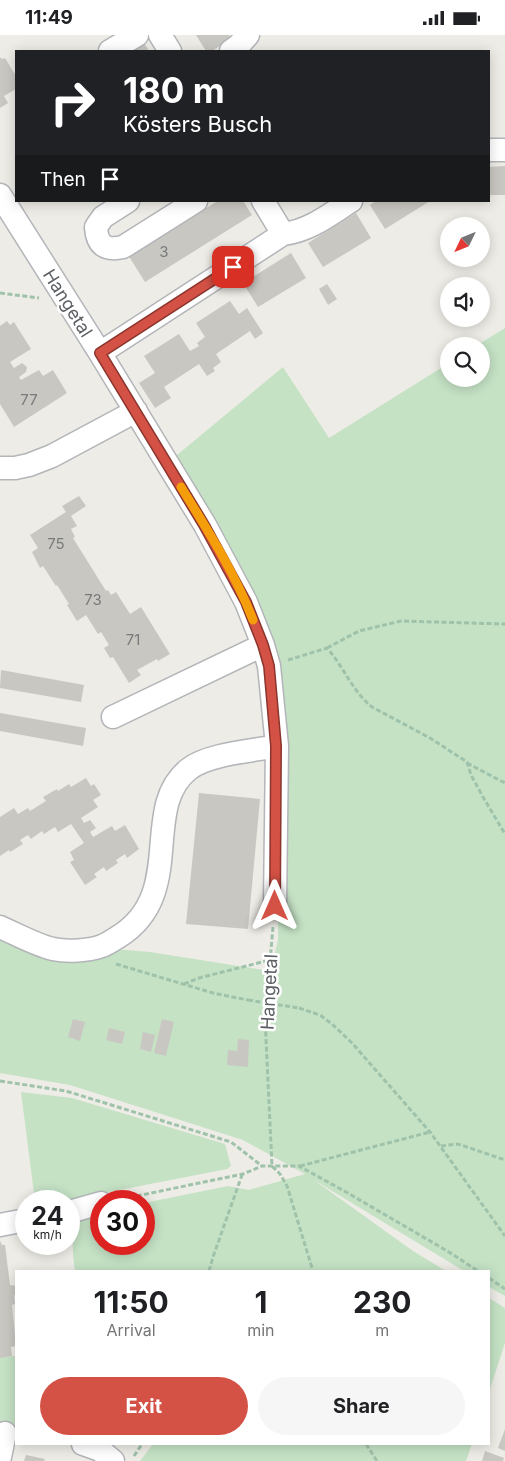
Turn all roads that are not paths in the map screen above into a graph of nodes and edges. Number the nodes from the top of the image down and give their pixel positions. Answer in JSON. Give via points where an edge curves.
{"nodes":[{"id":1,"x":137,"y":35,"type":"edge"},
{"id":2,"x":160,"y":35,"type":"edge"},
{"id":3,"x":248,"y":35,"type":"edge"},
{"id":4,"x":112,"y":50,"type":"edge"},
{"id":5,"x":169,"y":50,"type":"edge"},
{"id":6,"x":232,"y":50,"type":"edge"},
{"id":7,"x":490,"y":150,"type":"edge"},
{"id":8,"x":505,"y":151,"type":"edge"},
{"id":9,"x":0,"y":195,"type":"edge"},
{"id":10,"x":126,"y":202,"type":"edge"},
{"id":11,"x":194,"y":202,"type":"edge"},
{"id":12,"x":264,"y":202,"type":"edge"},
{"id":13,"x":349,"y":202,"type":"edge"},
{"id":14,"x":283,"y":234,"type":"junction"},
{"id":15,"x":100,"y":353,"type":"junction"},
{"id":16,"x":136,"y":411,"type":"junction"},
{"id":17,"x":0,"y":467,"type":"edge"},
{"id":18,"x":266,"y":656,"type":"junction"},
{"id":19,"x":113,"y":717,"type":"dead end"},
{"id":20,"x":276,"y":746,"type":"junction"},
{"id":21,"x":275,"y":906,"type":"road end"},
{"id":22,"x":0,"y":927,"type":"edge"},
{"id":23,"x":15,"y":1222,"type":"edge"},
{"id":24,"x":0,"y":1225,"type":"edge"},
{"id":25,"x":7,"y":1433,"type":"edge"},
{"id":26,"x":86,"y":1445,"type":"edge"},
{"id":27,"x":0,"y":1457,"type":"edge"},
{"id":28,"x":113,"y":1461,"type":"edge"}],
"edges":[{"from":1,"to":4,"type":"street"},
{"from":2,"to":5,"type":"street"},
{"from":3,"to":6,"type":"street"},
{"from":7,"to":8,"type":"street"},
{"from":9,"to":15,"type":"street","name":"Hangetal"},
{"from":10,"to":11,"type":"street","via":[[103,217],[96,227],[97,238],[104,246],[113,249],[123,247]]},
{"from":12,"to":14,"type":"street"},
{"from":13,"to":14,"type":"street","via":[[308,228]]},
{"from":14,"to":15,"type":"street"},
{"from":15,"to":16,"type":"street","name":"Hangetal"},
{"from":16,"to":17,"type":"street","via":[[52,456],[15,468]]},
{"from":16,"to":18,"type":"street","name":"Hangetal","via":[[246,602]]},
{"from":18,"to":19,"type":"street"},
{"from":18,"to":20,"type":"street","name":"Hangetal"},
{"from":20,"to":21,"type":"street","name":"Hangetal"},
{"from":20,"to":22,"type":"street","via":[[204,760],[188,770],[178,782],[166,808],[158,880],[151,900],[142,917],[124,933],[102,946],[80,950],[53,949]]},
{"from":23,"to":24,"type":"street"},
{"from":25,"to":27,"type":"street"},
{"from":26,"to":28,"type":"street"}]}
